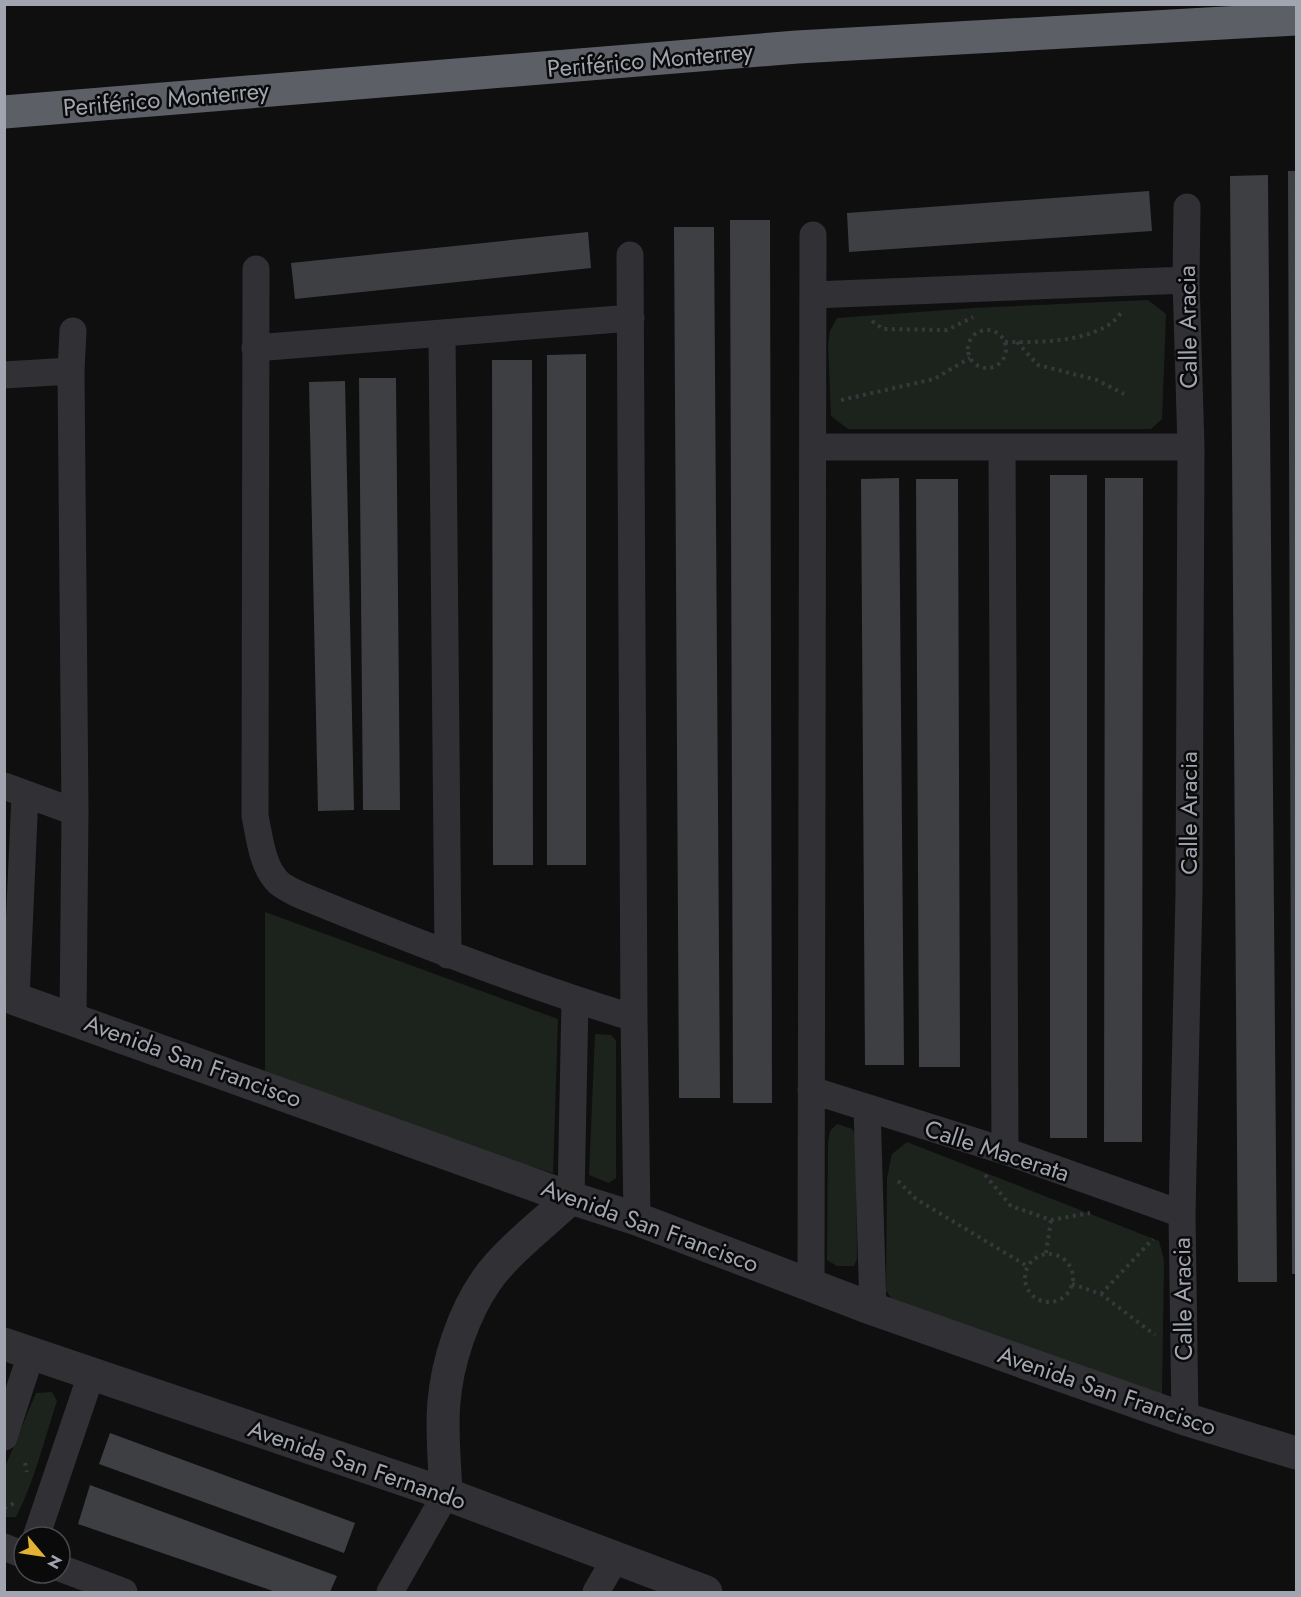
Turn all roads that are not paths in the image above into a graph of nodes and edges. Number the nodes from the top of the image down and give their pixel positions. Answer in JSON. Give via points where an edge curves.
{"nodes":[{"id":1,"x":1296,"y":19,"type":"edge"},
{"id":2,"x":4,"y":112,"type":"edge"},
{"id":3,"x":1187,"y":207,"type":"dead end"},
{"id":4,"x":813,"y":235,"type":"dead end"},
{"id":5,"x":630,"y":255,"type":"dead end"},
{"id":6,"x":256,"y":269,"type":"dead end"},
{"id":7,"x":1186,"y":280,"type":"junction"},
{"id":8,"x":813,"y":295,"type":"junction"},
{"id":9,"x":631,"y":318,"type":"junction"},
{"id":10,"x":73,"y":331,"type":"dead end"},
{"id":11,"x":442,"y":334,"type":"junction"},
{"id":12,"x":255,"y":348,"type":"junction"},
{"id":13,"x":71,"y":371,"type":"junction"},
{"id":14,"x":4,"y":375,"type":"edge"},
{"id":15,"x":813,"y":447,"type":"junction"},
{"id":16,"x":1002,"y":447,"type":"junction"},
{"id":17,"x":1191,"y":447,"type":"junction"},
{"id":18,"x":15,"y":790,"type":"edge"},
{"id":19,"x":75,"y":812,"type":"junction"},
{"id":20,"x":448,"y":955,"type":"junction"},
{"id":21,"x":10,"y":997,"type":"edge"},
{"id":22,"x":574,"y":1000,"type":"junction"},
{"id":23,"x":73,"y":1018,"type":"junction"},
{"id":24,"x":633,"y":1018,"type":"junction"},
{"id":25,"x":811,"y":1090,"type":"junction"},
{"id":26,"x":867,"y":1108,"type":"junction"},
{"id":27,"x":999,"y":1163,"type":"junction"},
{"id":28,"x":571,"y":1198,"type":"junction"},
{"id":29,"x":1182,"y":1214,"type":"junction"},
{"id":30,"x":637,"y":1219,"type":"junction"},
{"id":31,"x":811,"y":1285,"type":"junction"},
{"id":32,"x":873,"y":1310,"type":"junction"},
{"id":33,"x":18,"y":1349,"type":"edge"},
{"id":34,"x":91,"y":1375,"type":"junction"},
{"id":35,"x":1185,"y":1419,"type":"junction"},
{"id":36,"x":4,"y":1437,"type":"edge"},
{"id":37,"x":1296,"y":1454,"type":"edge"},
{"id":38,"x":446,"y":1494,"type":"junction"},
{"id":39,"x":40,"y":1525,"type":"edge"},
{"id":40,"x":615,"y":1559,"type":"junction"},
{"id":41,"x":72,"y":1573,"type":"edge"},
{"id":42,"x":124,"y":1593,"type":"edge"},
{"id":43,"x":390,"y":1593,"type":"edge"},
{"id":44,"x":596,"y":1593,"type":"edge"},
{"id":45,"x":706,"y":1593,"type":"edge"}],
"edges":[{"from":1,"to":2,"type":"highway","name":"Periférico Monterrey","via":[[797,48]]},
{"from":3,"to":7,"type":"street","name":"Calle Aracia"},
{"from":4,"to":8,"type":"street"},
{"from":5,"to":9,"type":"street"},
{"from":6,"to":12,"type":"street"},
{"from":7,"to":8,"type":"street"},
{"from":7,"to":17,"type":"street","name":"Calle Aracia"},
{"from":8,"to":15,"type":"street"},
{"from":9,"to":11,"type":"street"},
{"from":9,"to":24,"type":"street"},
{"from":10,"to":13,"type":"street"},
{"from":11,"to":12,"type":"street"},
{"from":11,"to":20,"type":"street"},
{"from":12,"to":20,"type":"street","via":[[255,816],[263,855],[280,884],[300,895]]},
{"from":13,"to":14,"type":"street"},
{"from":13,"to":19,"type":"street"},
{"from":15,"to":16,"type":"street"},
{"from":15,"to":25,"type":"street"},
{"from":16,"to":17,"type":"street"},
{"from":16,"to":27,"type":"street"},
{"from":17,"to":29,"type":"street","name":"Calle Aracia","via":[[1189,894]]},
{"from":18,"to":19,"type":"street"},
{"from":18,"to":21,"type":"street"},
{"from":19,"to":23,"type":"street"},
{"from":20,"to":22,"type":"street"},
{"from":21,"to":23,"type":"street","name":"Avenida San Francisco"},
{"from":22,"to":24,"type":"street"},
{"from":22,"to":28,"type":"street"},
{"from":23,"to":28,"type":"street","name":"Avenida San Francisco"},
{"from":24,"to":30,"type":"street"},
{"from":25,"to":26,"type":"street","name":"Calle Macerata"},
{"from":25,"to":31,"type":"street"},
{"from":26,"to":27,"type":"street","name":"Calle Macerata"},
{"from":26,"to":32,"type":"street"},
{"from":27,"to":29,"type":"street","name":"Calle Macerata"},
{"from":28,"to":30,"type":"street","name":"Avenida San Francisco"},
{"from":28,"to":38,"type":"street","via":[[502,1262],[485,1282],[468,1316],[452,1358],[443,1403]]},
{"from":29,"to":35,"type":"street","name":"Calle Aracia"},
{"from":30,"to":31,"type":"street","name":"Avenida San Francisco"},
{"from":31,"to":32,"type":"street","name":"Avenida San Francisco"},
{"from":32,"to":35,"type":"street","name":"Avenida San Francisco"},
{"from":33,"to":34,"type":"street","name":"Avenida San Fernando"},
{"from":33,"to":36,"type":"street"},
{"from":34,"to":38,"type":"street","name":"Avenida San Fernando"},
{"from":34,"to":39,"type":"street"},
{"from":35,"to":37,"type":"street","name":"Avenida San Francisco"},
{"from":38,"to":40,"type":"street","name":"Avenida San Fernando"},
{"from":38,"to":43,"type":"street"},
{"from":40,"to":44,"type":"street"},
{"from":40,"to":45,"type":"street","name":"Avenida San Fernando"},
{"from":41,"to":42,"type":"street"}]}
